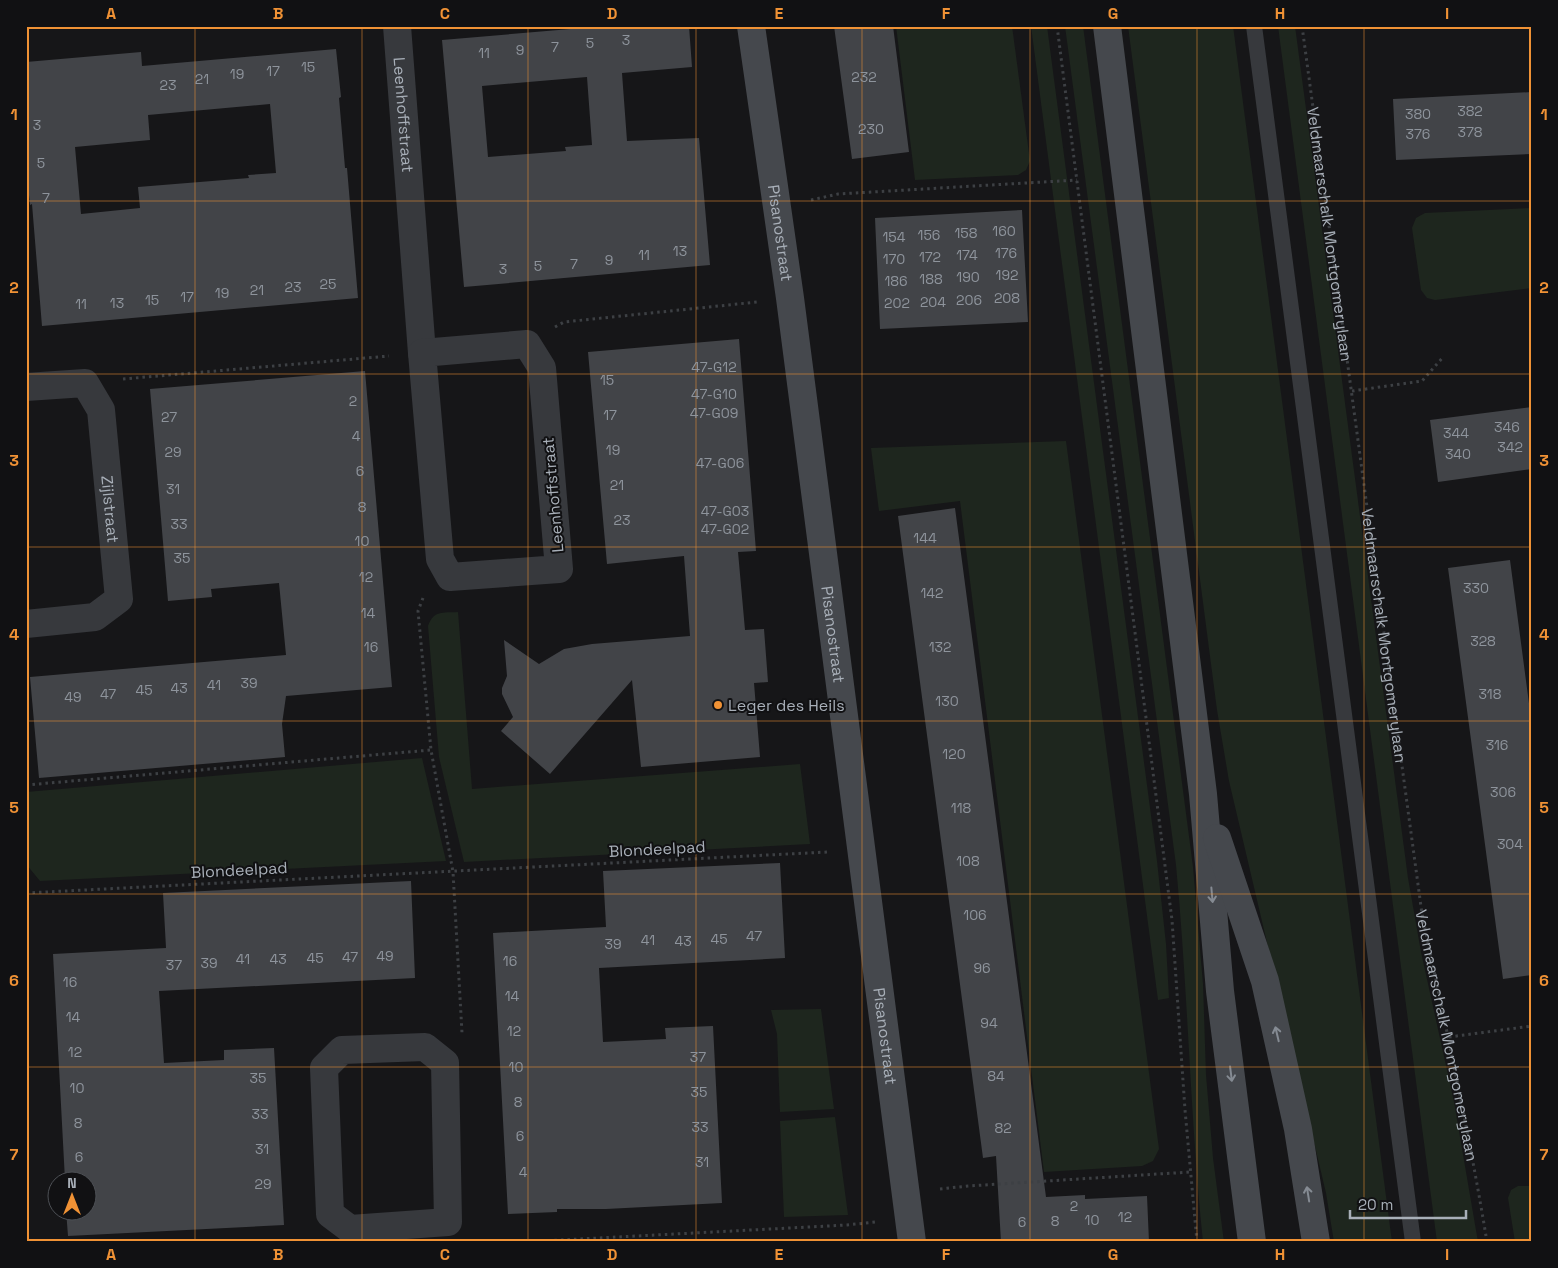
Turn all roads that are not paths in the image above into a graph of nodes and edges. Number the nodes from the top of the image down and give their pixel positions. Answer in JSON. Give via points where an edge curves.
{"nodes":[{"id":1,"x":397,"y":26,"type":"edge"},
{"id":2,"x":751,"y":26,"type":"edge"},
{"id":3,"x":1107,"y":26,"type":"edge"},
{"id":4,"x":1254,"y":26,"type":"edge"},
{"id":5,"x":422,"y":353,"type":"junction"},
{"id":6,"x":26,"y":387,"type":"edge"},
{"id":7,"x":26,"y":624,"type":"edge"},
{"id":8,"x":1203,"y":794,"type":"junction"},
{"id":9,"x":911,"y":1230,"type":"edge"},
{"id":10,"x":448,"y":1232,"type":"edge"},
{"id":11,"x":1252,"y":1242,"type":"edge"},
{"id":12,"x":1316,"y":1242,"type":"edge"},
{"id":13,"x":1413,"y":1242,"type":"edge"}],
"edges":[{"from":1,"to":5,"type":"street","name":"Leenhoffstraat"},
{"from":2,"to":9,"type":"main road","name":"Pisanostraat","via":[[790,298]]},
{"from":3,"to":8,"type":"main road"},
{"from":4,"to":13,"type":"lane"},
{"from":5,"to":5,"type":"street","name":"Leenhoffstraat","via":[[527,344],[542,368],[559,569],[450,577],[440,559]]},
{"from":6,"to":7,"type":"street","name":"Zijlstraat","via":[[86,383],[101,410],[119,599],[95,618]]},
{"from":8,"to":11,"type":"main road","one_way":true,"via":[[1220,991]]},
{"from":12,"to":8,"type":"main road","one_way":true,"via":[[1298,1129],[1264,981]]},
{"from":10,"to":10,"type":"street","via":[[350,1229],[330,1214],[324,1068],[342,1050],[425,1047],[444,1063]]}]}
